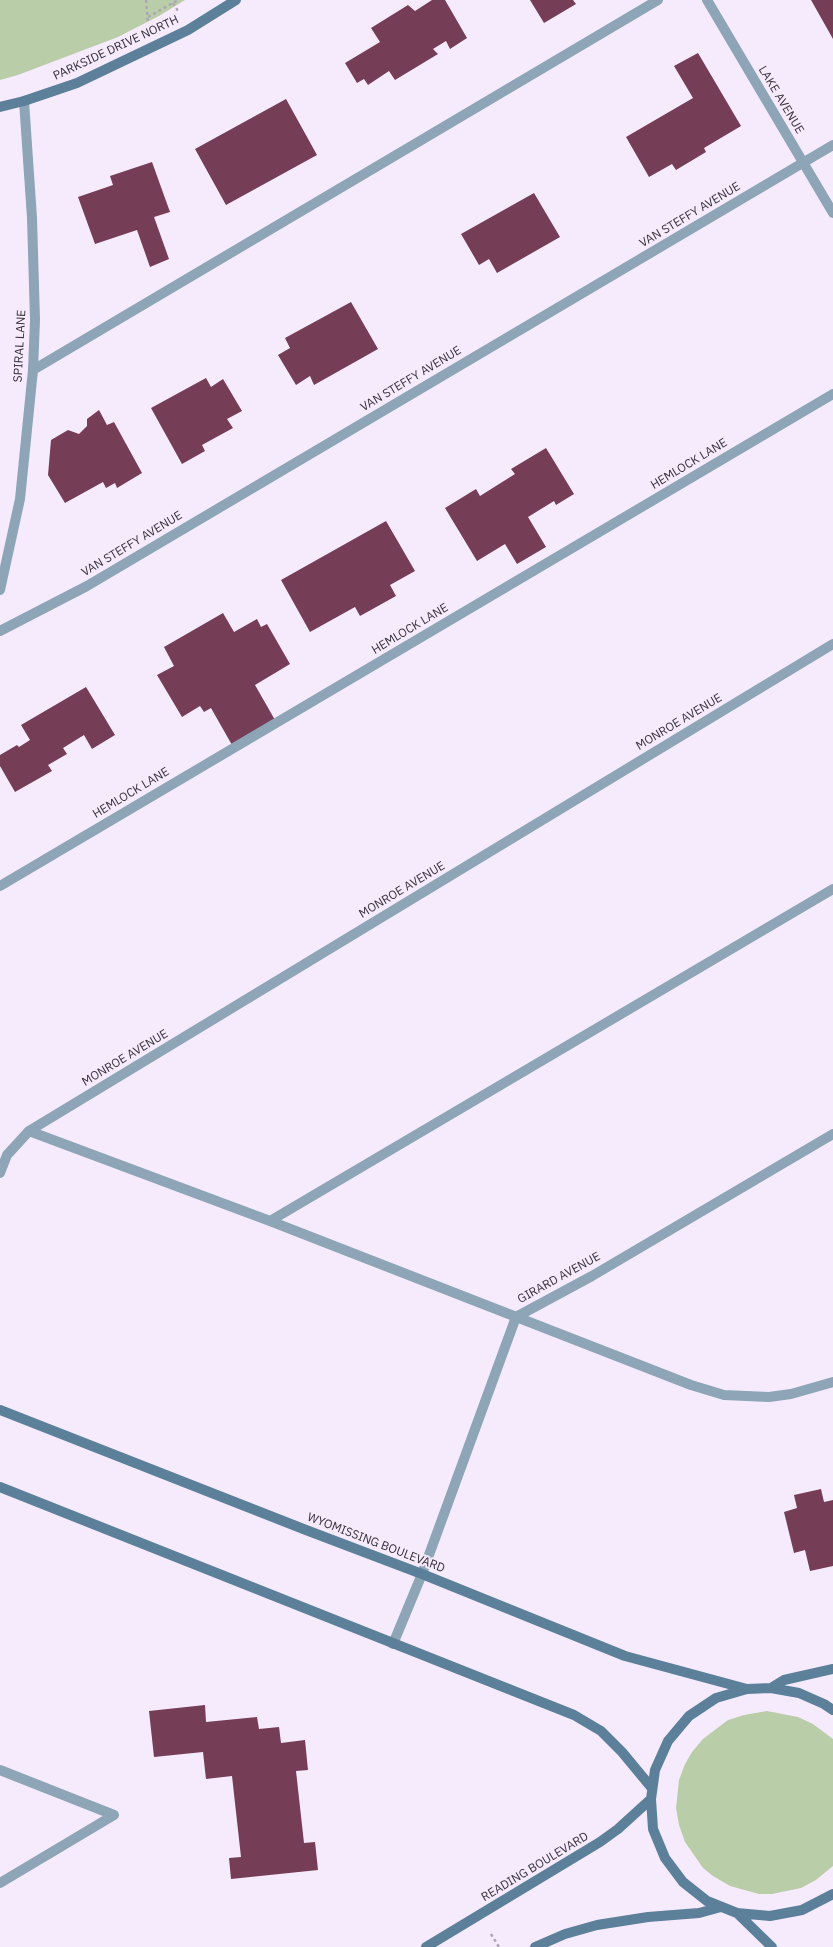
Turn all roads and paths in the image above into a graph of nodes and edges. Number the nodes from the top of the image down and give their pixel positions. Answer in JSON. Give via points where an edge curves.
{"nodes":[{"id":1,"x":146,"y":0,"type":"edge"},
{"id":2,"x":178,"y":0,"type":"edge"},
{"id":3,"x":236,"y":0,"type":"edge"},
{"id":4,"x":658,"y":0,"type":"edge"},
{"id":5,"x":707,"y":0,"type":"edge"},
{"id":6,"x":24,"y":101,"type":"junction"},
{"id":7,"x":0,"y":107,"type":"edge"},
{"id":8,"x":833,"y":145,"type":"edge"},
{"id":9,"x":803,"y":163,"type":"junction"},
{"id":10,"x":833,"y":213,"type":"edge"},
{"id":11,"x":33,"y":370,"type":"junction"},
{"id":12,"x":833,"y":394,"type":"edge"},
{"id":13,"x":0,"y":590,"type":"edge"},
{"id":14,"x":0,"y":631,"type":"edge"},
{"id":15,"x":833,"y":644,"type":"edge"},
{"id":16,"x":0,"y":886,"type":"edge"},
{"id":17,"x":833,"y":889,"type":"edge"},
{"id":18,"x":29,"y":1131,"type":"junction"},
{"id":19,"x":833,"y":1134,"type":"edge"},
{"id":20,"x":0,"y":1173,"type":"edge"},
{"id":21,"x":270,"y":1221,"type":"junction"},
{"id":22,"x":516,"y":1317,"type":"junction"},
{"id":23,"x":833,"y":1382,"type":"edge"},
{"id":24,"x":0,"y":1410,"type":"edge"},
{"id":25,"x":0,"y":1486,"type":"edge"},
{"id":26,"x":422,"y":1574,"type":"junction"},
{"id":27,"x":393,"y":1644,"type":"junction"},
{"id":28,"x":833,"y":1668,"type":"edge"},
{"id":29,"x":771,"y":1688,"type":"junction"},
{"id":30,"x":747,"y":1689,"type":"junction"},
{"id":31,"x":833,"y":1710,"type":"edge"},
{"id":32,"x":0,"y":1770,"type":"edge"},
{"id":33,"x":651,"y":1787,"type":"junction"},
{"id":34,"x":650,"y":1799,"type":"junction"},
{"id":35,"x":0,"y":1883,"type":"edge"},
{"id":36,"x":833,"y":1894,"type":"edge"},
{"id":37,"x":720,"y":1907,"type":"junction"},
{"id":38,"x":737,"y":1913,"type":"junction"},
{"id":39,"x":491,"y":1933,"type":"dead end"},
{"id":40,"x":426,"y":1947,"type":"edge"},
{"id":41,"x":499,"y":1947,"type":"edge"},
{"id":42,"x":534,"y":1947,"type":"edge"},
{"id":43,"x":772,"y":1947,"type":"edge"}],
"edges":[{"from":1,"to":2,"type":"path","via":[[148,17]]},
{"from":3,"to":6,"type":"main road","name":"PARKSIDE DRIVE NORTH","via":[[188,30],[150,49],[77,83]]},
{"from":4,"to":11,"type":"street"},
{"from":5,"to":9,"type":"street","name":"LAKE AVENUE"},
{"from":6,"to":7,"type":"main road","name":"PARKSIDE DRIVE NORTH"},
{"from":6,"to":11,"type":"street","name":"SPIRAL LANE","via":[[35,305]]},
{"from":8,"to":9,"type":"street","name":"VAN STEFFY AVENUE"},
{"from":9,"to":10,"type":"street","name":"LAKE AVENUE"},
{"from":9,"to":14,"type":"street","name":"VAN STEFFY AVENUE","via":[[88,586]]},
{"from":11,"to":13,"type":"street","name":"SPIRAL LANE","via":[[20,500]]},
{"from":12,"to":16,"type":"street","name":"HEMLOCK LANE"},
{"from":15,"to":18,"type":"street","name":"MONROE AVENUE"},
{"from":17,"to":21,"type":"street"},
{"from":18,"to":20,"type":"street","name":"MONROE AVENUE","via":[[7,1155]]},
{"from":18,"to":21,"type":"street"},
{"from":19,"to":22,"type":"street","name":"GIRARD AVENUE","via":[[592,1276]]},
{"from":21,"to":22,"type":"street"},
{"from":22,"to":23,"type":"street","via":[[691,1385],[724,1395],[769,1397],[791,1394]]},
{"from":22,"to":26,"type":"street","name":"GIRARD AVENUE"},
{"from":24,"to":26,"type":"main road","name":"WYOMISSING BOULEVARD"},
{"from":25,"to":27,"type":"main road"},
{"from":26,"to":27,"type":"street","name":"GIRARD AVENUE"},
{"from":26,"to":30,"type":"main road","name":"WYOMISSING BOULEVARD","via":[[625,1656]]},
{"from":27,"to":33,"type":"main road","via":[[574,1715],[613,1742]]},
{"from":28,"to":29,"type":"main road","via":[[784,1680]]},
{"from":29,"to":30,"type":"main road"},
{"from":29,"to":31,"type":"main road","via":[[799,1693]]},
{"from":30,"to":33,"type":"main road","via":[[711,1701],[693,1713],[678,1728],[660,1755]]},
{"from":32,"to":35,"type":"street","via":[[114,1814]]},
{"from":33,"to":34,"type":"main road"},
{"from":34,"to":37,"type":"main road","via":[[658,1844],[669,1864],[694,1892]]},
{"from":34,"to":40,"type":"main road","name":"READING BOULEVARD","via":[[600,1842]]},
{"from":36,"to":38,"type":"main road","via":[[818,1904],[786,1915],[753,1916]]},
{"from":37,"to":38,"type":"main road"},
{"from":37,"to":42,"type":"main road","via":[[699,1913],[596,1925]]},
{"from":38,"to":43,"type":"main road"},
{"from":39,"to":41,"type":"path"}]}
